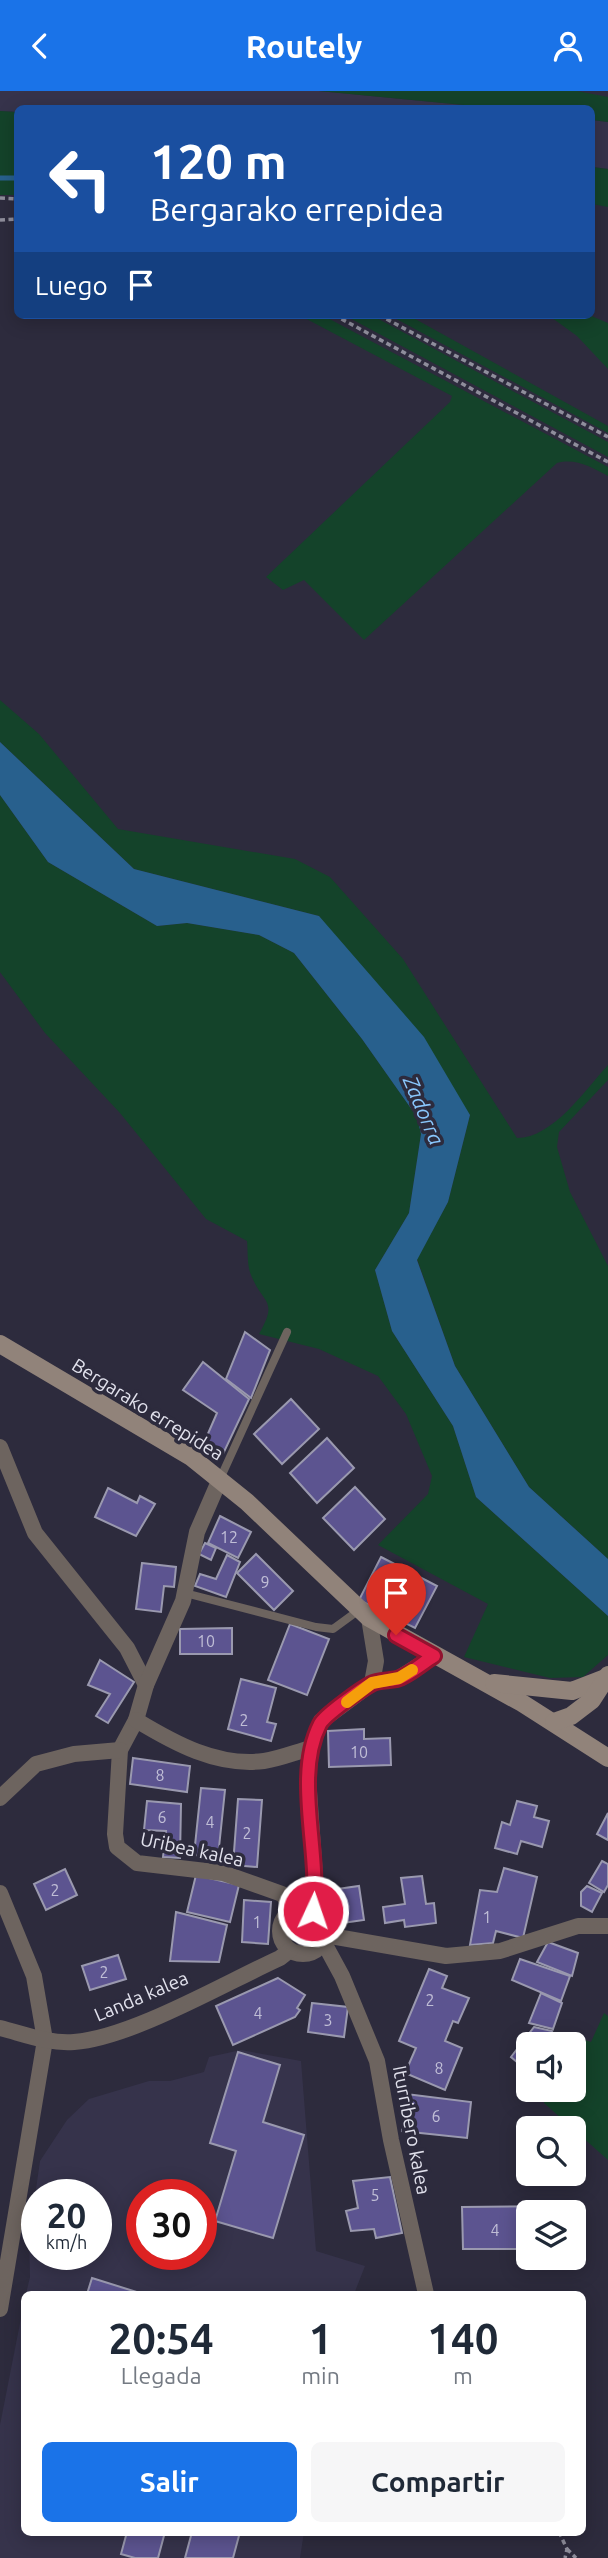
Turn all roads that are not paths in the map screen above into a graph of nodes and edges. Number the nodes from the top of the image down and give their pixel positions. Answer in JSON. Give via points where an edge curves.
{"nodes":[{"id":1,"x":287,"y":1332,"type":"dead end"},
{"id":2,"x":0,"y":1344,"type":"edge"},
{"id":3,"x":0,"y":1447,"type":"edge"},
{"id":4,"x":220,"y":1479,"type":"junction"},
{"id":5,"x":185,"y":1593,"type":"junction"},
{"id":6,"x":364,"y":1614,"type":"junction"},
{"id":7,"x":434,"y":1656,"type":"junction"},
{"id":8,"x":606,"y":1677,"type":"edge"},
{"id":9,"x":486,"y":1682,"type":"junction"},
{"id":10,"x":372,"y":1683,"type":"junction"},
{"id":11,"x":146,"y":1685,"type":"junction"},
{"id":12,"x":572,"y":1691,"type":"junction"},
{"id":13,"x":584,"y":1706,"type":"junction"},
{"id":14,"x":136,"y":1720,"type":"junction"},
{"id":15,"x":554,"y":1722,"type":"junction"},
{"id":16,"x":311,"y":1748,"type":"junction"},
{"id":17,"x":120,"y":1750,"type":"junction"},
{"id":18,"x":604,"y":1755,"type":"edge"},
{"id":19,"x":0,"y":1798,"type":"edge"},
{"id":20,"x":0,"y":1893,"type":"edge"},
{"id":21,"x":295,"y":1910,"type":"junction"},
{"id":22,"x":313,"y":1911,"type":"junction"},
{"id":23,"x":608,"y":1926,"type":"edge"},
{"id":24,"x":324,"y":1938,"type":"junction"},
{"id":25,"x":290,"y":1950,"type":"junction"},
{"id":26,"x":0,"y":2028,"type":"edge"},
{"id":27,"x":45,"y":2040,"type":"junction"},
{"id":28,"x":425,"y":2291,"type":"edge"},
{"id":29,"x":0,"y":2309,"type":"edge"}],
"edges":[{"from":1,"to":4,"type":"lane"},
{"from":2,"to":4,"type":"street","name":"Bergarako errepidea","via":[[170,1444]]},
{"from":3,"to":11,"type":"street","via":[[34,1533],[127,1648]]},
{"from":4,"to":5,"type":"street","name":"Uribea kalea","via":[[197,1532]]},
{"from":4,"to":6,"type":"street","name":"Bergarako errepidea"},
{"from":5,"to":6,"type":"lane","via":[[333,1629]]},
{"from":5,"to":11,"type":"street","name":"Uribea kalea"},
{"from":6,"to":7,"type":"street","name":"Bergarako errepidea"},
{"from":6,"to":10,"type":"street","via":[[376,1661]]},
{"from":7,"to":9,"type":"street","name":"Bergarako errepidea"},
{"from":7,"to":10,"type":"street","via":[[399,1678]]},
{"from":8,"to":12,"type":"street"},
{"from":8,"to":13,"type":"street"},
{"from":9,"to":12,"type":"street"},
{"from":9,"to":15,"type":"street","name":"Bergarako errepidea"},
{"from":10,"to":16,"type":"street","via":[[321,1721]]},
{"from":11,"to":14,"type":"street","name":"Uribea kalea"},
{"from":12,"to":15,"type":"street"},
{"from":13,"to":15,"type":"street"},
{"from":13,"to":18,"type":"street","via":[[584,1731]]},
{"from":14,"to":16,"type":"street","via":[[180,1747],[216,1757],[263,1762]]},
{"from":14,"to":17,"type":"street","name":"Uribea kalea"},
{"from":15,"to":18,"type":"street","name":"Bergarako errepidea"},
{"from":16,"to":22,"type":"street"},
{"from":17,"to":19,"type":"street","via":[[36,1763]]},
{"from":17,"to":21,"type":"street","name":"Uribea kalea","via":[[115,1834],[124,1855],[137,1863],[223,1873],[282,1894]]},
{"from":20,"to":27,"type":"street","via":[[34,1976]]},
{"from":21,"to":22,"type":"street"},
{"from":21,"to":25,"type":"street","via":[[280,1926],[282,1941]]},
{"from":22,"to":24,"type":"street","via":[[323,1922]]},
{"from":23,"to":24,"type":"street","via":[[578,1926],[500,1951],[446,1956]]},
{"from":24,"to":25,"type":"street","via":[[319,1948],[306,1954]]},
{"from":24,"to":28,"type":"street","name":"Iturribero kalea","via":[[377,2061]]},
{"from":25,"to":27,"type":"street","name":"Landa kalea","via":[[105,2036],[74,2042]]},
{"from":26,"to":27,"type":"street","name":"Landa kalea"},
{"from":27,"to":29,"type":"street"}]}
